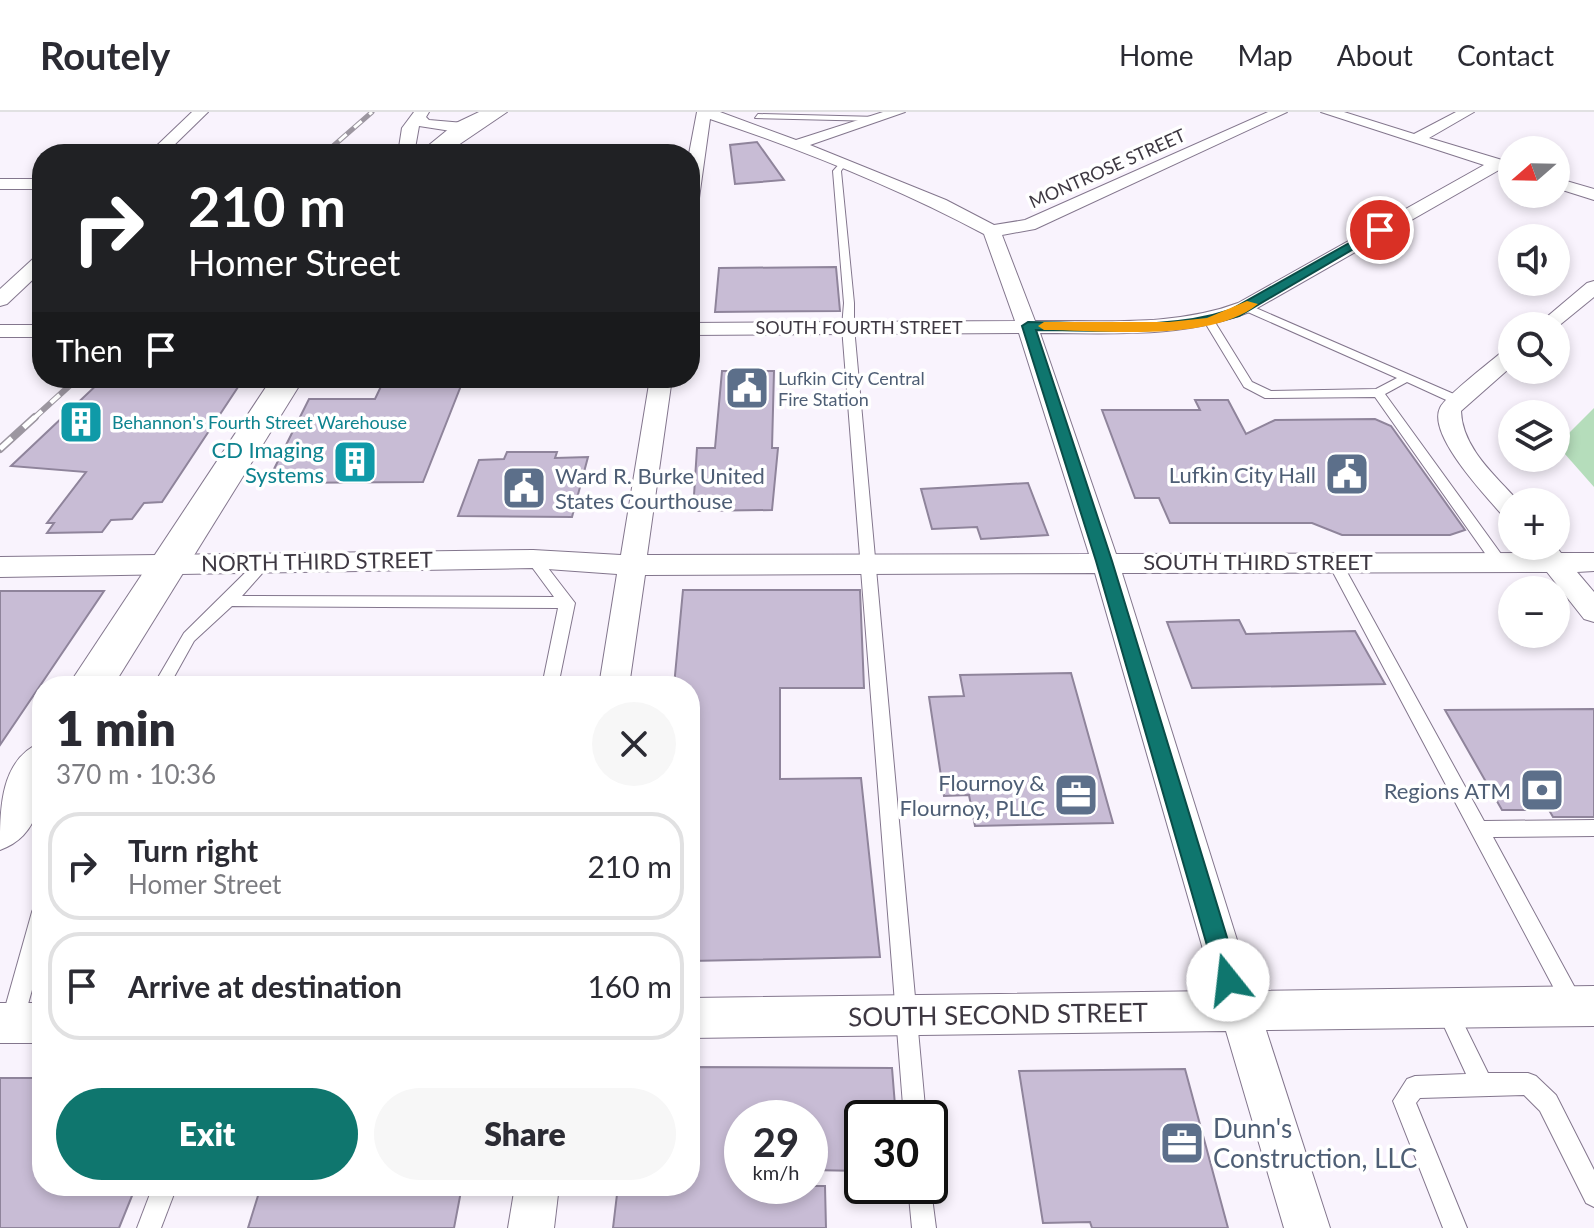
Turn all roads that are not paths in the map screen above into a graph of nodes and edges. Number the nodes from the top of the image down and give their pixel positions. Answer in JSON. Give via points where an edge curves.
{"nodes":[{"id":1,"x":201,"y":112,"type":"edge"},
{"id":2,"x":496,"y":112,"type":"edge"},
{"id":3,"x":705,"y":112,"type":"edge"},
{"id":4,"x":898,"y":112,"type":"edge"},
{"id":5,"x":1280,"y":112,"type":"edge"},
{"id":6,"x":1328,"y":112,"type":"edge"},
{"id":7,"x":1467,"y":112,"type":"edge"},
{"id":8,"x":420,"y":115,"type":"edge"},
{"id":9,"x":849,"y":115,"type":"edge"},
{"id":10,"x":758,"y":119,"type":"edge"},
{"id":11,"x":878,"y":119,"type":"junction"},
{"id":12,"x":464,"y":128,"type":"junction"},
{"id":13,"x":1416,"y":139,"type":"junction"},
{"id":14,"x":167,"y":144,"type":"edge"},
{"id":15,"x":408,"y":144,"type":"edge"},
{"id":16,"x":443,"y":144,"type":"edge"},
{"id":17,"x":699,"y":144,"type":"edge"},
{"id":18,"x":795,"y":145,"type":"junction"},
{"id":19,"x":842,"y":164,"type":"junction"},
{"id":20,"x":1498,"y":164,"type":"edge"},
{"id":21,"x":1498,"y":170,"type":"edge"},
{"id":22,"x":0,"y":184,"type":"edge"},
{"id":23,"x":32,"y":184,"type":"edge"},
{"id":24,"x":1570,"y":187,"type":"edge"},
{"id":25,"x":1594,"y":195,"type":"edge"},
{"id":26,"x":991,"y":231,"type":"junction"},
{"id":27,"x":32,"y":270,"type":"edge"},
{"id":28,"x":1594,"y":287,"type":"edge"},
{"id":29,"x":0,"y":300,"type":"edge"},
{"id":30,"x":1245,"y":307,"type":"junction"},
{"id":31,"x":1563,"y":312,"type":"edge"},
{"id":32,"x":1209,"y":321,"type":"junction"},
{"id":33,"x":1028,"y":326,"type":"junction"},
{"id":34,"x":848,"y":327,"type":"junction"},
{"id":35,"x":700,"y":329,"type":"edge"},
{"id":36,"x":0,"y":331,"type":"edge"},
{"id":37,"x":32,"y":331,"type":"edge"},
{"id":38,"x":1498,"y":367,"type":"edge"},
{"id":39,"x":1406,"y":378,"type":"junction"},
{"id":40,"x":281,"y":388,"type":"edge"},
{"id":41,"x":660,"y":388,"type":"edge"},
{"id":42,"x":1378,"y":393,"type":"junction"},
{"id":43,"x":1459,"y":401,"type":"junction"},
{"id":44,"x":1498,"y":492,"type":"edge"},
{"id":45,"x":1570,"y":558,"type":"edge"},
{"id":46,"x":533,"y":559,"type":"junction"},
{"id":47,"x":267,"y":560,"type":"junction"},
{"id":48,"x":1511,"y":560,"type":"edge"},
{"id":49,"x":1552,"y":560,"type":"edge"},
{"id":50,"x":1104,"y":561,"type":"junction"},
{"id":51,"x":1334,"y":561,"type":"junction"},
{"id":52,"x":1499,"y":562,"type":"junction"},
{"id":53,"x":1594,"y":562,"type":"edge"},
{"id":54,"x":866,"y":563,"type":"junction"},
{"id":55,"x":166,"y":565,"type":"junction"},
{"id":56,"x":634,"y":565,"type":"junction"},
{"id":57,"x":0,"y":567,"type":"edge"},
{"id":58,"x":228,"y":601,"type":"junction"},
{"id":59,"x":567,"y":603,"type":"junction"},
{"id":60,"x":1594,"y":612,"type":"edge"},
{"id":61,"x":96,"y":676,"type":"edge"},
{"id":62,"x":167,"y":676,"type":"edge"},
{"id":63,"x":552,"y":676,"type":"edge"},
{"id":64,"x":616,"y":676,"type":"edge"},
{"id":65,"x":32,"y":778,"type":"edge"},
{"id":66,"x":0,"y":828,"type":"edge"},
{"id":67,"x":1594,"y":828,"type":"edge"},
{"id":68,"x":1479,"y":829,"type":"junction"},
{"id":69,"x":32,"y":967,"type":"edge"},
{"id":70,"x":1584,"y":1006,"type":"edge"},
{"id":71,"x":1445,"y":1007,"type":"junction"},
{"id":72,"x":1237,"y":1009,"type":"junction"},
{"id":73,"x":906,"y":1016,"type":"junction"},
{"id":74,"x":700,"y":1018,"type":"edge"},
{"id":75,"x":18,"y":1023,"type":"edge"},
{"id":76,"x":1482,"y":1084,"type":"junction"},
{"id":77,"x":913,"y":1100,"type":"edge"},
{"id":78,"x":1594,"y":1195,"type":"edge"},
{"id":79,"x":161,"y":1196,"type":"edge"},
{"id":80,"x":536,"y":1196,"type":"edge"},
{"id":81,"x":922,"y":1204,"type":"edge"},
{"id":82,"x":149,"y":1228,"type":"edge"},
{"id":83,"x":531,"y":1228,"type":"edge"},
{"id":84,"x":924,"y":1228,"type":"edge"},
{"id":85,"x":1307,"y":1228,"type":"edge"},
{"id":86,"x":1455,"y":1228,"type":"edge"}],
"edges":[{"from":1,"to":14,"type":"street"},
{"from":2,"to":12,"type":"main road"},
{"from":3,"to":10,"type":"street"},
{"from":3,"to":17,"type":"street"},
{"from":4,"to":11,"type":"street"},
{"from":5,"to":26,"type":"street","name":"MONTROSE STREET","via":[[1029,225]]},
{"from":6,"to":13,"type":"street"},
{"from":7,"to":13,"type":"street"},
{"from":8,"to":12,"type":"street","via":[[432,126]]},
{"from":8,"to":15,"type":"street","via":[[410,128]]},
{"from":9,"to":10,"type":"lane"},
{"from":9,"to":11,"type":"lane"},
{"from":10,"to":18,"type":"street"},
{"from":11,"to":18,"type":"street"},
{"from":12,"to":16,"type":"main road"},
{"from":13,"to":20,"type":"street"},
{"from":18,"to":19,"type":"street"},
{"from":19,"to":26,"type":"street"},
{"from":19,"to":34,"type":"lane","via":[[837,171]]},
{"from":21,"to":30,"type":"street","name":"SOUTH FOURTH STREET"},
{"from":22,"to":23,"type":"street"},
{"from":24,"to":25,"type":"street"},
{"from":26,"to":33,"type":"street"},
{"from":27,"to":29,"type":"street"},
{"from":28,"to":31,"type":"street"},
{"from":30,"to":32,"type":"street","name":"SOUTH FOURTH STREET"},
{"from":30,"to":39,"type":"lane"},
{"from":32,"to":33,"type":"street","name":"SOUTH FOURTH STREET"},
{"from":32,"to":42,"type":"lane","via":[[1248,384],[1260,392]]},
{"from":33,"to":34,"type":"street","name":"SOUTH FOURTH STREET"},
{"from":33,"to":50,"type":"street"},
{"from":34,"to":35,"type":"street","name":"SOUTH FOURTH STREET"},
{"from":34,"to":54,"type":"lane"},
{"from":36,"to":37,"type":"street"},
{"from":38,"to":43,"type":"street"},
{"from":39,"to":42,"type":"lane"},
{"from":39,"to":43,"type":"lane"},
{"from":40,"to":55,"type":"main road"},
{"from":41,"to":56,"type":"street"},
{"from":42,"to":52,"type":"lane"},
{"from":43,"to":44,"type":"street","via":[[1448,419],[1454,437]]},
{"from":45,"to":53,"type":"street","name":"SOUTH THIRD STREET"},
{"from":46,"to":47,"type":"street","name":"NORTH THIRD STREET"},
{"from":46,"to":56,"type":"street","name":"NORTH THIRD STREET"},
{"from":46,"to":59,"type":"lane"},
{"from":47,"to":55,"type":"street","name":"NORTH THIRD STREET"},
{"from":47,"to":58,"type":"lane"},
{"from":48,"to":52,"type":"street","name":"SOUTH THIRD STREET"},
{"from":49,"to":60,"type":"street"},
{"from":50,"to":51,"type":"street","name":"SOUTH THIRD STREET"},
{"from":50,"to":54,"type":"street","name":"SOUTH THIRD STREET"},
{"from":50,"to":72,"type":"street"},
{"from":51,"to":52,"type":"street","name":"SOUTH THIRD STREET"},
{"from":51,"to":68,"type":"lane"},
{"from":54,"to":56,"type":"street","name":"SOUTH THIRD STREET"},
{"from":54,"to":73,"type":"lane"},
{"from":55,"to":57,"type":"street","name":"NORTH THIRD STREET"},
{"from":55,"to":61,"type":"main road"},
{"from":56,"to":64,"type":"street"},
{"from":58,"to":59,"type":"lane"},
{"from":58,"to":62,"type":"lane","via":[[189,637]]},
{"from":59,"to":63,"type":"lane"},
{"from":65,"to":66,"type":"main road"},
{"from":67,"to":68,"type":"lane"},
{"from":68,"to":70,"type":"lane"},
{"from":69,"to":75,"type":"lane"},
{"from":70,"to":71,"type":"street","name":"SOUTH SECOND STREET"},
{"from":71,"to":72,"type":"street","name":"SOUTH SECOND STREET"},
{"from":71,"to":76,"type":"lane"},
{"from":72,"to":73,"type":"street","name":"SOUTH SECOND STREET"},
{"from":72,"to":85,"type":"street"},
{"from":73,"to":74,"type":"street","name":"SOUTH SECOND STREET"},
{"from":73,"to":77,"type":"lane"},
{"from":76,"to":78,"type":"lane","via":[[1528,1084],[1548,1103]]},
{"from":76,"to":86,"type":"lane","via":[[1415,1087],[1404,1101]]},
{"from":79,"to":82,"type":"lane"},
{"from":80,"to":83,"type":"street"},
{"from":81,"to":84,"type":"lane"}]}
